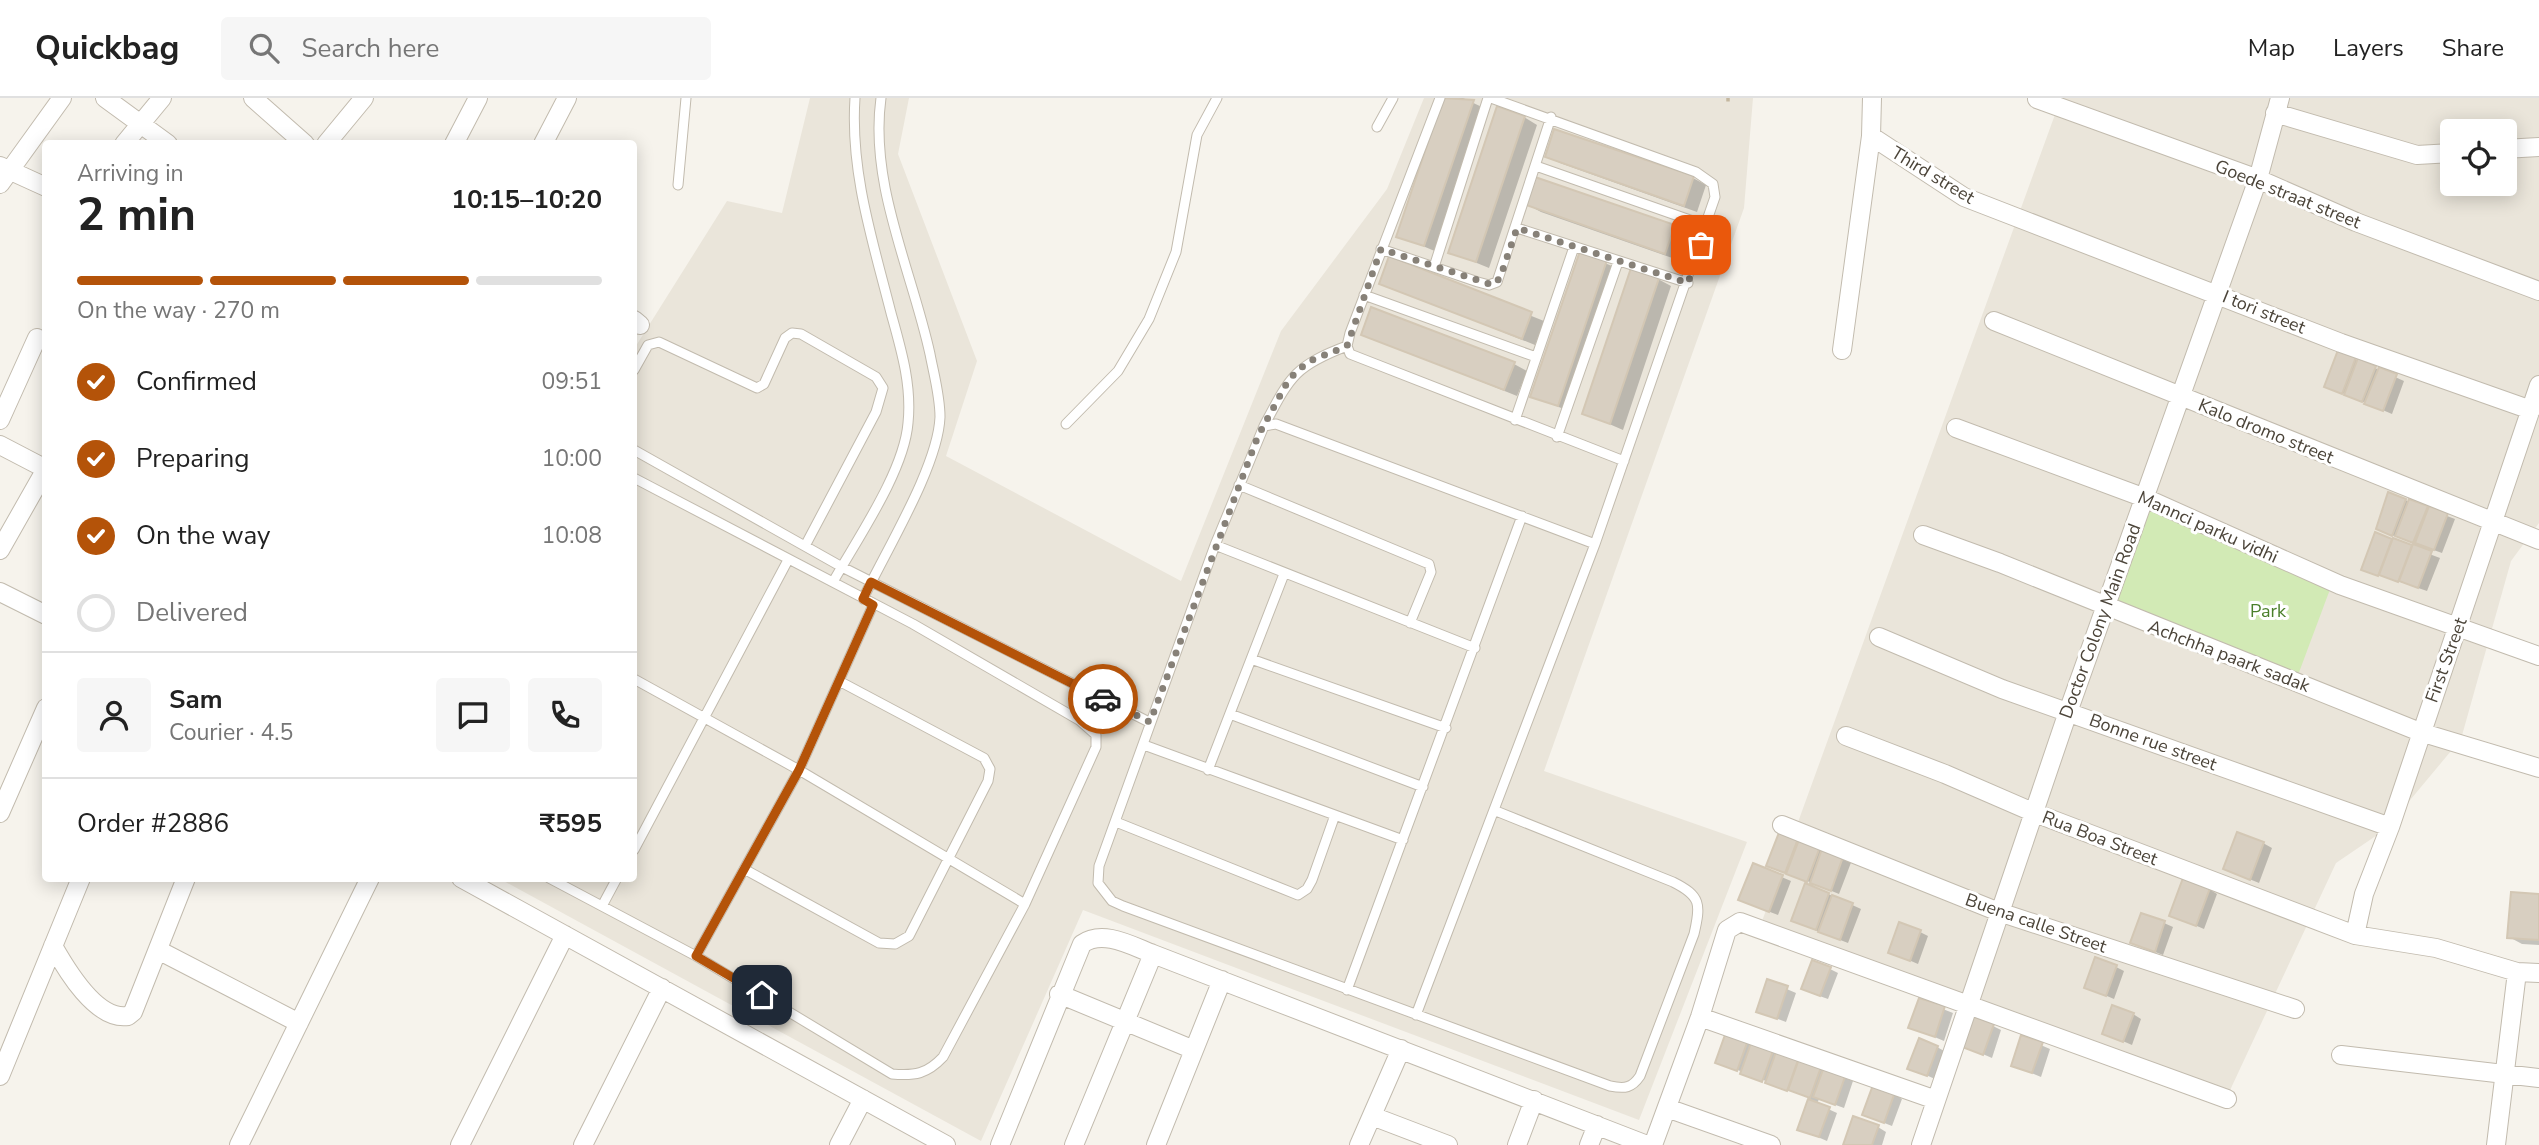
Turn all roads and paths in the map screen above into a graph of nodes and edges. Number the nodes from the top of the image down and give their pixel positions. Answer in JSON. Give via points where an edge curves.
{"nodes":[{"id":1,"x":62,"y":98,"type":"edge"},
{"id":2,"x":105,"y":98,"type":"edge"},
{"id":3,"x":162,"y":98,"type":"edge"},
{"id":4,"x":364,"y":98,"type":"edge"},
{"id":5,"x":478,"y":98,"type":"edge"},
{"id":6,"x":567,"y":98,"type":"edge"},
{"id":7,"x":686,"y":98,"type":"edge"},
{"id":8,"x":855,"y":98,"type":"edge"},
{"id":9,"x":881,"y":98,"type":"edge"},
{"id":10,"x":1217,"y":98,"type":"edge"},
{"id":11,"x":1393,"y":98,"type":"edge"},
{"id":12,"x":1440,"y":98,"type":"edge"},
{"id":13,"x":1490,"y":98,"type":"edge"},
{"id":14,"x":1728,"y":98,"type":"edge"},
{"id":15,"x":1872,"y":98,"type":"edge"},
{"id":16,"x":2037,"y":99,"type":"edge"},
{"id":17,"x":259,"y":100,"type":"edge"},
{"id":18,"x":1728,"y":104,"type":"dead end"},
{"id":19,"x":2278,"y":106,"type":"edge"},
{"id":20,"x":1551,"y":117,"type":"junction"},
{"id":21,"x":140,"y":123,"type":"junction"},
{"id":22,"x":1377,"y":127,"type":"dead end"},
{"id":23,"x":1871,"y":136,"type":"junction"},
{"id":24,"x":127,"y":140,"type":"edge"},
{"id":25,"x":163,"y":140,"type":"edge"},
{"id":26,"x":301,"y":140,"type":"edge"},
{"id":27,"x":329,"y":140,"type":"edge"},
{"id":28,"x":456,"y":140,"type":"edge"},
{"id":29,"x":545,"y":140,"type":"edge"},
{"id":30,"x":2539,"y":147,"type":"edge"},
{"id":31,"x":2517,"y":148,"type":"edge"},
{"id":32,"x":2440,"y":154,"type":"edge"},
{"id":33,"x":1536,"y":166,"type":"junction"},
{"id":34,"x":3,"y":174,"type":"edge"},
{"id":35,"x":2258,"y":179,"type":"junction"},
{"id":36,"x":678,"y":185,"type":"dead end"},
{"id":37,"x":42,"y":186,"type":"edge"},
{"id":38,"x":1997,"y":210,"type":"joint"},
{"id":39,"x":1707,"y":226,"type":"junction"},
{"id":40,"x":1517,"y":228,"type":"junction"},
{"id":41,"x":1574,"y":247,"type":"junction"},
{"id":42,"x":1381,"y":249,"type":"junction"},
{"id":43,"x":1618,"y":262,"type":"junction"},
{"id":44,"x":1434,"y":267,"type":"junction"},
{"id":45,"x":1688,"y":283,"type":"junction"},
{"id":46,"x":2539,"y":291,"type":"edge"},
{"id":47,"x":2219,"y":293,"type":"junction"},
{"id":48,"x":1364,"y":295,"type":"junction"},
{"id":49,"x":1994,"y":321,"type":"dead end"},
{"id":50,"x":37,"y":338,"type":"dead end"},
{"id":51,"x":1347,"y":346,"type":"junction"},
{"id":52,"x":1842,"y":350,"type":"dead end"},
{"id":53,"x":1536,"y":356,"type":"junction"},
{"id":54,"x":637,"y":365,"type":"edge"},
{"id":55,"x":2539,"y":385,"type":"edge"},
{"id":56,"x":2181,"y":396,"type":"junction"},
{"id":57,"x":2531,"y":410,"type":"junction"},
{"id":58,"x":0,"y":420,"type":"edge"},
{"id":59,"x":1515,"y":420,"type":"junction"},
{"id":60,"x":1066,"y":424,"type":"dead end"},
{"id":61,"x":1264,"y":426,"type":"junction"},
{"id":62,"x":1956,"y":428,"type":"dead end"},
{"id":63,"x":1557,"y":437,"type":"junction"},
{"id":64,"x":0,"y":445,"type":"edge"},
{"id":65,"x":637,"y":452,"type":"edge"},
{"id":66,"x":1624,"y":461,"type":"junction"},
{"id":67,"x":42,"y":467,"type":"edge"},
{"id":68,"x":42,"y":476,"type":"edge"},
{"id":69,"x":637,"y":480,"type":"edge"},
{"id":70,"x":1239,"y":485,"type":"junction"},
{"id":71,"x":2145,"y":498,"type":"junction"},
{"id":72,"x":1522,"y":516,"type":"junction"},
{"id":73,"x":2494,"y":522,"type":"junction"},
{"id":74,"x":1923,"y":535,"type":"dead end"},
{"id":75,"x":2539,"y":540,"type":"edge"},
{"id":76,"x":1595,"y":544,"type":"junction"},
{"id":77,"x":1215,"y":545,"type":"junction"},
{"id":78,"x":805,"y":546,"type":"junction"},
{"id":79,"x":0,"y":550,"type":"edge"},
{"id":80,"x":788,"y":560,"type":"junction"},
{"id":81,"x":842,"y":567,"type":"junction"},
{"id":82,"x":1284,"y":574,"type":"junction"},
{"id":83,"x":833,"y":582,"type":"junction"},
{"id":84,"x":871,"y":582,"type":"junction"},
{"id":85,"x":0,"y":592,"type":"edge"},
{"id":86,"x":863,"y":599,"type":"junction"},
{"id":87,"x":873,"y":605,"type":"junction"},
{"id":88,"x":2104,"y":607,"type":"junction"},
{"id":89,"x":42,"y":613,"type":"edge"},
{"id":90,"x":1410,"y":623,"type":"junction"},
{"id":91,"x":2458,"y":626,"type":"junction"},
{"id":92,"x":1879,"y":636,"type":"dead end"},
{"id":93,"x":1475,"y":648,"type":"junction"},
{"id":94,"x":2539,"y":656,"type":"edge"},
{"id":95,"x":1251,"y":659,"type":"junction"},
{"id":96,"x":637,"y":681,"type":"edge"},
{"id":97,"x":839,"y":681,"type":"junction"},
{"id":98,"x":2067,"y":712,"type":"junction"},
{"id":99,"x":1230,"y":715,"type":"junction"},
{"id":100,"x":42,"y":717,"type":"edge"},
{"id":101,"x":707,"y":717,"type":"junction"},
{"id":102,"x":1150,"y":722,"type":"junction"},
{"id":103,"x":1446,"y":728,"type":"junction"},
{"id":104,"x":2420,"y":732,"type":"junction"},
{"id":105,"x":1846,"y":736,"type":"dead end"},
{"id":106,"x":1144,"y":745,"type":"junction"},
{"id":107,"x":2539,"y":768,"type":"edge"},
{"id":108,"x":799,"y":770,"type":"junction"},
{"id":109,"x":1208,"y":770,"type":"junction"},
{"id":110,"x":1423,"y":787,"type":"junction"},
{"id":111,"x":1496,"y":811,"type":"junction"},
{"id":112,"x":0,"y":813,"type":"edge"},
{"id":113,"x":2035,"y":813,"type":"junction"},
{"id":114,"x":1335,"y":815,"type":"junction"},
{"id":115,"x":1116,"y":822,"type":"junction"},
{"id":116,"x":1782,"y":825,"type":"dead end"},
{"id":117,"x":2390,"y":827,"type":"junction"},
{"id":118,"x":1402,"y":840,"type":"junction"},
{"id":119,"x":637,"y":845,"type":"edge"},
{"id":120,"x":948,"y":859,"type":"junction"},
{"id":121,"x":744,"y":869,"type":"junction"},
{"id":122,"x":79,"y":882,"type":"edge"},
{"id":123,"x":184,"y":882,"type":"edge"},
{"id":124,"x":368,"y":882,"type":"edge"},
{"id":125,"x":468,"y":882,"type":"edge"},
{"id":126,"x":557,"y":882,"type":"edge"},
{"id":127,"x":615,"y":882,"type":"edge"},
{"id":128,"x":1025,"y":904,"type":"junction"},
{"id":129,"x":602,"y":906,"type":"junction"},
{"id":130,"x":1999,"y":912,"type":"junction"},
{"id":131,"x":565,"y":935,"type":"junction"},
{"id":132,"x":2355,"y":935,"type":"junction"},
{"id":133,"x":52,"y":946,"type":"junction"},
{"id":134,"x":158,"y":950,"type":"junction"},
{"id":135,"x":1153,"y":954,"type":"junction"},
{"id":136,"x":696,"y":956,"type":"junction"},
{"id":137,"x":2518,"y":972,"type":"junction"},
{"id":138,"x":2539,"y":973,"type":"edge"},
{"id":139,"x":1222,"y":980,"type":"junction"},
{"id":140,"x":662,"y":988,"type":"junction"},
{"id":141,"x":1347,"y":990,"type":"junction"},
{"id":142,"x":1059,"y":994,"type":"junction"},
{"id":143,"x":1970,"y":1004,"type":"junction"},
{"id":144,"x":2295,"y":1009,"type":"dead end"},
{"id":145,"x":1416,"y":1015,"type":"junction"},
{"id":146,"x":1700,"y":1017,"type":"junction"},
{"id":147,"x":1126,"y":1022,"type":"junction"},
{"id":148,"x":299,"y":1023,"type":"junction"},
{"id":149,"x":1401,"y":1049,"type":"junction"},
{"id":150,"x":1194,"y":1050,"type":"junction"},
{"id":151,"x":2341,"y":1055,"type":"dead end"},
{"id":152,"x":2503,"y":1074,"type":"junction"},
{"id":153,"x":0,"y":1076,"type":"edge"},
{"id":154,"x":2539,"y":1078,"type":"edge"},
{"id":155,"x":2227,"y":1099,"type":"dead end"},
{"id":156,"x":863,"y":1100,"type":"junction"},
{"id":157,"x":1534,"y":1100,"type":"junction"},
{"id":158,"x":1936,"y":1100,"type":"junction"},
{"id":159,"x":1667,"y":1108,"type":"junction"},
{"id":160,"x":1372,"y":1116,"type":"junction"},
{"id":161,"x":1597,"y":1125,"type":"junction"},
{"id":162,"x":239,"y":1145,"type":"edge"},
{"id":163,"x":460,"y":1145,"type":"edge"},
{"id":164,"x":583,"y":1145,"type":"edge"},
{"id":165,"x":839,"y":1145,"type":"edge"},
{"id":166,"x":946,"y":1145,"type":"edge"},
{"id":167,"x":1000,"y":1145,"type":"edge"},
{"id":168,"x":1074,"y":1145,"type":"edge"},
{"id":169,"x":1156,"y":1145,"type":"edge"},
{"id":170,"x":1359,"y":1145,"type":"edge"},
{"id":171,"x":1448,"y":1145,"type":"edge"},
{"id":172,"x":1517,"y":1145,"type":"edge"},
{"id":173,"x":1589,"y":1145,"type":"edge"},
{"id":174,"x":1647,"y":1145,"type":"edge"},
{"id":175,"x":1653,"y":1145,"type":"edge"},
{"id":176,"x":1771,"y":1145,"type":"edge"},
{"id":177,"x":1921,"y":1145,"type":"edge"},
{"id":178,"x":2496,"y":1145,"type":"edge"}],
"edges":[{"from":1,"to":34,"type":"street"},
{"from":2,"to":21,"type":"street"},
{"from":3,"to":21,"type":"street"},
{"from":4,"to":27,"type":"street"},
{"from":5,"to":28,"type":"street"},
{"from":6,"to":29,"type":"street"},
{"from":7,"to":36,"type":"lane"},
{"from":8,"to":81,"type":"lane","via":[[853,131],[860,192],[907,375],[908,425],[880,499]]},
{"from":9,"to":84,"type":"lane","via":[[880,154],[926,338],[940,419],[924,472]]},
{"from":10,"to":60,"type":"lane","via":[[1197,135],[1176,252],[1149,319],[1118,371]]},
{"from":11,"to":22,"type":"lane"},
{"from":12,"to":42,"type":"lane"},
{"from":13,"to":20,"type":"lane"},
{"from":13,"to":44,"type":"lane"},
{"from":14,"to":18,"type":"path"},
{"from":15,"to":23,"type":"street"},
{"from":16,"to":35,"type":"street","name":"Goede straat street"},
{"from":17,"to":26,"type":"street"},
{"from":19,"to":32,"type":"street","via":[[2417,155]]},
{"from":19,"to":35,"type":"street","name":"Doctor Colony Main Road"},
{"from":20,"to":33,"type":"lane"},
{"from":20,"to":39,"type":"lane","via":[[1706,177],[1716,197]]},
{"from":21,"to":24,"type":"street"},
{"from":21,"to":25,"type":"street"},
{"from":23,"to":38,"type":"street","name":"Third street","via":[[1964,197]]},
{"from":23,"to":52,"type":"street"},
{"from":30,"to":31,"type":"street"},
{"from":33,"to":39,"type":"lane"},
{"from":33,"to":40,"type":"lane"},
{"from":34,"to":37,"type":"street"},
{"from":35,"to":46,"type":"street","name":"Goede straat street"},
{"from":35,"to":47,"type":"street","name":"Doctor Colony Main Road"},
{"from":38,"to":47,"type":"street","name":"I tori street"},
{"from":39,"to":45,"type":"lane"},
{"from":40,"to":41,"type":"lane"},
{"from":40,"to":44,"type":"lane","via":[[1500,278],[1493,285]]},
{"from":41,"to":43,"type":"lane"},
{"from":41,"to":53,"type":"lane"},
{"from":42,"to":44,"type":"lane"},
{"from":42,"to":48,"type":"lane"},
{"from":43,"to":45,"type":"lane"},
{"from":43,"to":63,"type":"lane"},
{"from":45,"to":66,"type":"lane"},
{"from":47,"to":56,"type":"street","name":"Doctor Colony Main Road"},
{"from":47,"to":57,"type":"street","name":"I tori street","via":[[2341,343]]},
{"from":48,"to":51,"type":"lane"},
{"from":48,"to":53,"type":"lane"},
{"from":49,"to":56,"type":"street","name":"Kalo dromo street"},
{"from":50,"to":58,"type":"street"},
{"from":51,"to":59,"type":"lane","via":[[1358,359]]},
{"from":51,"to":61,"type":"lane","via":[[1297,371]]},
{"from":53,"to":59,"type":"lane"},
{"from":54,"to":78,"type":"lane","via":[[648,345],[659,342],[757,388],[764,384],[785,338],[792,333],[876,377],[884,388],[876,412]]},
{"from":55,"to":57,"type":"street","name":"First Street"},
{"from":56,"to":71,"type":"street","name":"Doctor Colony Main Road"},
{"from":56,"to":73,"type":"street","name":"Kalo dromo street"},
{"from":57,"to":73,"type":"street","name":"First Street"},
{"from":59,"to":63,"type":"lane"},
{"from":61,"to":70,"type":"lane"},
{"from":61,"to":72,"type":"lane","via":[[1276,424]]},
{"from":62,"to":71,"type":"street","name":"Mannci parku vidhi"},
{"from":63,"to":66,"type":"lane"},
{"from":64,"to":67,"type":"street"},
{"from":65,"to":78,"type":"lane"},
{"from":66,"to":76,"type":"lane"},
{"from":68,"to":79,"type":"street"},
{"from":69,"to":80,"type":"lane"},
{"from":70,"to":77,"type":"lane"},
{"from":70,"to":90,"type":"lane","via":[[1429,564]]},
{"from":71,"to":88,"type":"street","name":"Doctor Colony Main Road"},
{"from":71,"to":91,"type":"street","name":"Mannci parku vidhi","via":[[2340,585]]},
{"from":72,"to":76,"type":"lane"},
{"from":72,"to":93,"type":"lane"},
{"from":73,"to":75,"type":"street","name":"Kalo dromo street"},
{"from":73,"to":91,"type":"street","name":"First Street"},
{"from":74,"to":88,"type":"street","name":"Achchha paark sadak"},
{"from":76,"to":111,"type":"lane"},
{"from":77,"to":82,"type":"lane"},
{"from":77,"to":102,"type":"lane"},
{"from":78,"to":81,"type":"lane"},
{"from":80,"to":83,"type":"lane"},
{"from":80,"to":101,"type":"lane"},
{"from":81,"to":83,"type":"lane"},
{"from":81,"to":84,"type":"lane"},
{"from":82,"to":90,"type":"lane"},
{"from":82,"to":95,"type":"lane"},
{"from":83,"to":86,"type":"lane"},
{"from":84,"to":86,"type":"lane"},
{"from":84,"to":102,"type":"lane"},
{"from":85,"to":89,"type":"street"},
{"from":86,"to":87,"type":"lane"},
{"from":87,"to":97,"type":"lane"},
{"from":87,"to":128,"type":"lane","via":[[961,651],[1079,720],[1096,735],[1092,758]]},
{"from":88,"to":98,"type":"street","name":"Doctor Colony Main Road"},
{"from":88,"to":104,"type":"street","name":"Achchha paark sadak"},
{"from":90,"to":93,"type":"lane"},
{"from":91,"to":94,"type":"street","name":"Mannci parku vidhi"},
{"from":91,"to":104,"type":"street","name":"First Street"},
{"from":92,"to":98,"type":"street","name":"Bonne rue street"},
{"from":93,"to":103,"type":"lane"},
{"from":95,"to":99,"type":"lane"},
{"from":95,"to":103,"type":"lane"},
{"from":96,"to":101,"type":"lane"},
{"from":97,"to":108,"type":"lane"},
{"from":97,"to":120,"type":"lane","via":[[988,763],[988,780]]},
{"from":98,"to":113,"type":"street","name":"Doctor Colony Main Road"},
{"from":98,"to":117,"type":"street","name":"Bonne rue street"},
{"from":99,"to":109,"type":"lane"},
{"from":99,"to":110,"type":"lane"},
{"from":100,"to":112,"type":"street"},
{"from":101,"to":108,"type":"lane"},
{"from":101,"to":119,"type":"lane"},
{"from":102,"to":106,"type":"lane"},
{"from":103,"to":110,"type":"lane"},
{"from":104,"to":107,"type":"street","name":"Achchha paark sadak"},
{"from":104,"to":117,"type":"street","name":"First Street"},
{"from":105,"to":113,"type":"street","name":"Rua Boa Street"},
{"from":106,"to":109,"type":"lane"},
{"from":106,"to":115,"type":"lane"},
{"from":108,"to":120,"type":"lane"},
{"from":108,"to":121,"type":"lane"},
{"from":109,"to":114,"type":"lane"},
{"from":110,"to":118,"type":"lane"},
{"from":111,"to":145,"type":"lane"},
{"from":111,"to":145,"type":"lane","via":[[1673,881],[1696,898],[1699,913],[1694,934],[1640,1076],[1626,1088],[1610,1086]]},
{"from":113,"to":130,"type":"street","name":"Doctor Colony Main Road"},
{"from":113,"to":132,"type":"street","name":"Rua Boa Street"},
{"from":114,"to":115,"type":"lane","via":[[1312,880],[1298,895]]},
{"from":114,"to":118,"type":"lane"},
{"from":115,"to":141,"type":"lane","via":[[1098,875],[1103,893],[1112,901]]},
{"from":116,"to":130,"type":"street","name":"Buena calle Street"},
{"from":117,"to":132,"type":"street","name":"First Street","via":[[2370,873]]},
{"from":118,"to":141,"type":"lane"},
{"from":120,"to":121,"type":"lane","via":[[909,936],[895,944],[879,943]]},
{"from":120,"to":128,"type":"lane"},
{"from":121,"to":136,"type":"lane"},
{"from":122,"to":133,"type":"street"},
{"from":123,"to":134,"type":"street"},
{"from":124,"to":148,"type":"street"},
{"from":125,"to":131,"type":"street"},
{"from":126,"to":129,"type":"lane"},
{"from":127,"to":129,"type":"lane"},
{"from":128,"to":136,"type":"lane","via":[[943,1057],[930,1070],[912,1076],[892,1074]]},
{"from":129,"to":136,"type":"lane"},
{"from":130,"to":143,"type":"street","name":"Doctor Colony Main Road"},
{"from":130,"to":144,"type":"street","name":"Buena calle Street"},
{"from":131,"to":140,"type":"street"},
{"from":131,"to":163,"type":"street"},
{"from":132,"to":137,"type":"street","name":"Rua Boa Street","via":[[2436,948]]},
{"from":133,"to":134,"type":"street","via":[[83,991],[121,1017],[132,1012]]},
{"from":133,"to":153,"type":"street"},
{"from":134,"to":148,"type":"street"},
{"from":135,"to":139,"type":"street"},
{"from":135,"to":142,"type":"street","via":[[1105,937],[1086,940]]},
{"from":135,"to":147,"type":"street"},
{"from":137,"to":138,"type":"street","name":"Rua Boa Street"},
{"from":137,"to":152,"type":"street"},
{"from":139,"to":149,"type":"street"},
{"from":139,"to":150,"type":"street"},
{"from":140,"to":156,"type":"street"},
{"from":140,"to":164,"type":"street"},
{"from":141,"to":145,"type":"lane"},
{"from":142,"to":147,"type":"street"},
{"from":142,"to":167,"type":"street"},
{"from":143,"to":146,"type":"street","via":[[1740,922],[1727,930]]},
{"from":143,"to":155,"type":"street"},
{"from":143,"to":158,"type":"street","name":"Doctor Colony Main Road"},
{"from":146,"to":158,"type":"street"},
{"from":146,"to":159,"type":"street"},
{"from":147,"to":150,"type":"street"},
{"from":147,"to":168,"type":"street"},
{"from":148,"to":162,"type":"street"},
{"from":149,"to":157,"type":"street"},
{"from":149,"to":160,"type":"street"},
{"from":150,"to":169,"type":"street"},
{"from":151,"to":152,"type":"street"},
{"from":152,"to":154,"type":"street"},
{"from":152,"to":178,"type":"street"},
{"from":156,"to":165,"type":"street"},
{"from":156,"to":166,"type":"street"},
{"from":157,"to":161,"type":"street"},
{"from":157,"to":172,"type":"street"},
{"from":158,"to":177,"type":"street","name":"Doctor Colony Main Road"},
{"from":159,"to":175,"type":"street"},
{"from":159,"to":176,"type":"street"},
{"from":160,"to":170,"type":"street"},
{"from":160,"to":171,"type":"street"},
{"from":161,"to":173,"type":"street"},
{"from":161,"to":174,"type":"street"}]}
